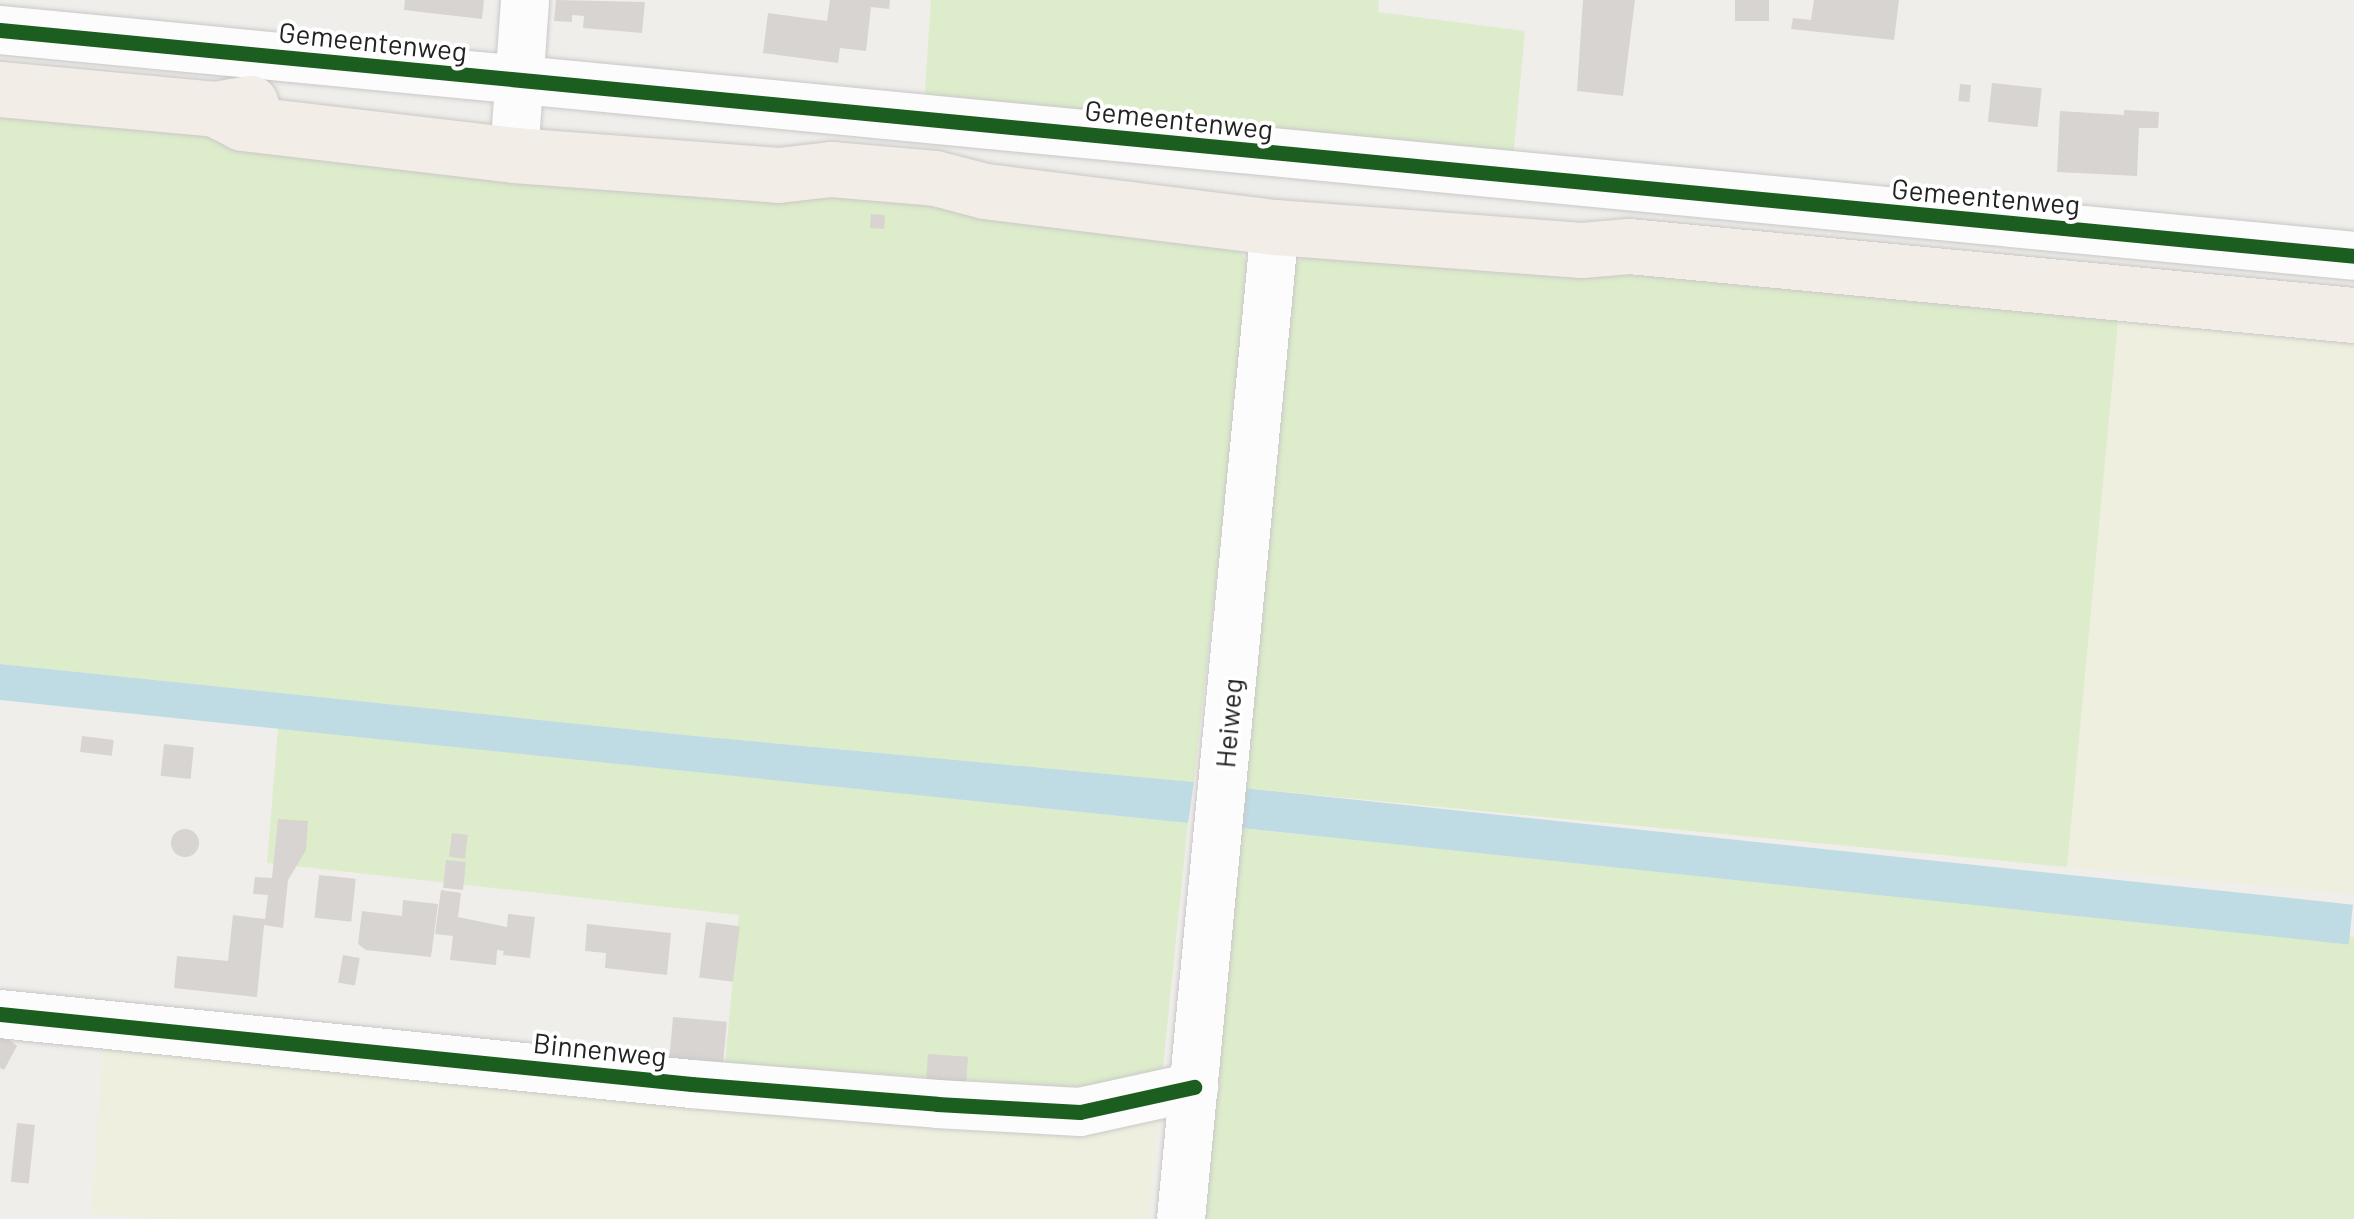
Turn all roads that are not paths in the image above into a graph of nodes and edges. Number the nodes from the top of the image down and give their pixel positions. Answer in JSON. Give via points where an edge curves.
{"nodes":[{"id":1,"x":525,"y":0,"type":"edge"},
{"id":2,"x":0,"y":30,"type":"edge"},
{"id":3,"x":0,"y":88,"type":"edge"},
{"id":4,"x":517,"y":119,"type":"junction"},
{"id":5,"x":935,"y":178,"type":"junction"},
{"id":6,"x":1633,"y":187,"type":"junction"},
{"id":7,"x":1275,"y":228,"type":"junction"},
{"id":8,"x":1629,"y":246,"type":"junction"},
{"id":9,"x":2354,"y":256,"type":"edge"},
{"id":10,"x":2354,"y":315,"type":"edge"},
{"id":11,"x":0,"y":1014,"type":"edge"},
{"id":12,"x":1194,"y":1087,"type":"junction"},
{"id":13,"x":1181,"y":1219,"type":"edge"}],
"edges":[{"from":1,"to":4,"type":"street"},
{"from":2,"to":4,"type":"street","name":"Gemeentenweg"},
{"from":3,"to":4,"type":"main road","name":"Gemeentenweg","via":[[214,109],[242,123]]},
{"from":4,"to":5,"type":"main road","name":"Gemeentenweg","via":[[778,175],[831,168]]},
{"from":4,"to":6,"type":"street","name":"Gemeentenweg"},
{"from":5,"to":7,"type":"main road","name":"Gemeentenweg","via":[[985,192]]},
{"from":5,"to":8,"type":"main road","name":"Gemeentenweg","via":[[988,173],[1277,195],[1584,231]]},
{"from":6,"to":8,"type":"street"},
{"from":6,"to":9,"type":"street","name":"Gemeentenweg"},
{"from":7,"to":8,"type":"main road","name":"Gemeentenweg","via":[[1581,250]]},
{"from":7,"to":12,"type":"street","name":"Heiweg"},
{"from":8,"to":10,"type":"main road","name":"Gemeentenweg"},
{"from":11,"to":12,"type":"street","name":"Binnenweg","via":[[937,1104],[1080,1112]]},
{"from":12,"to":13,"type":"street","name":"Heiweg"}]}
